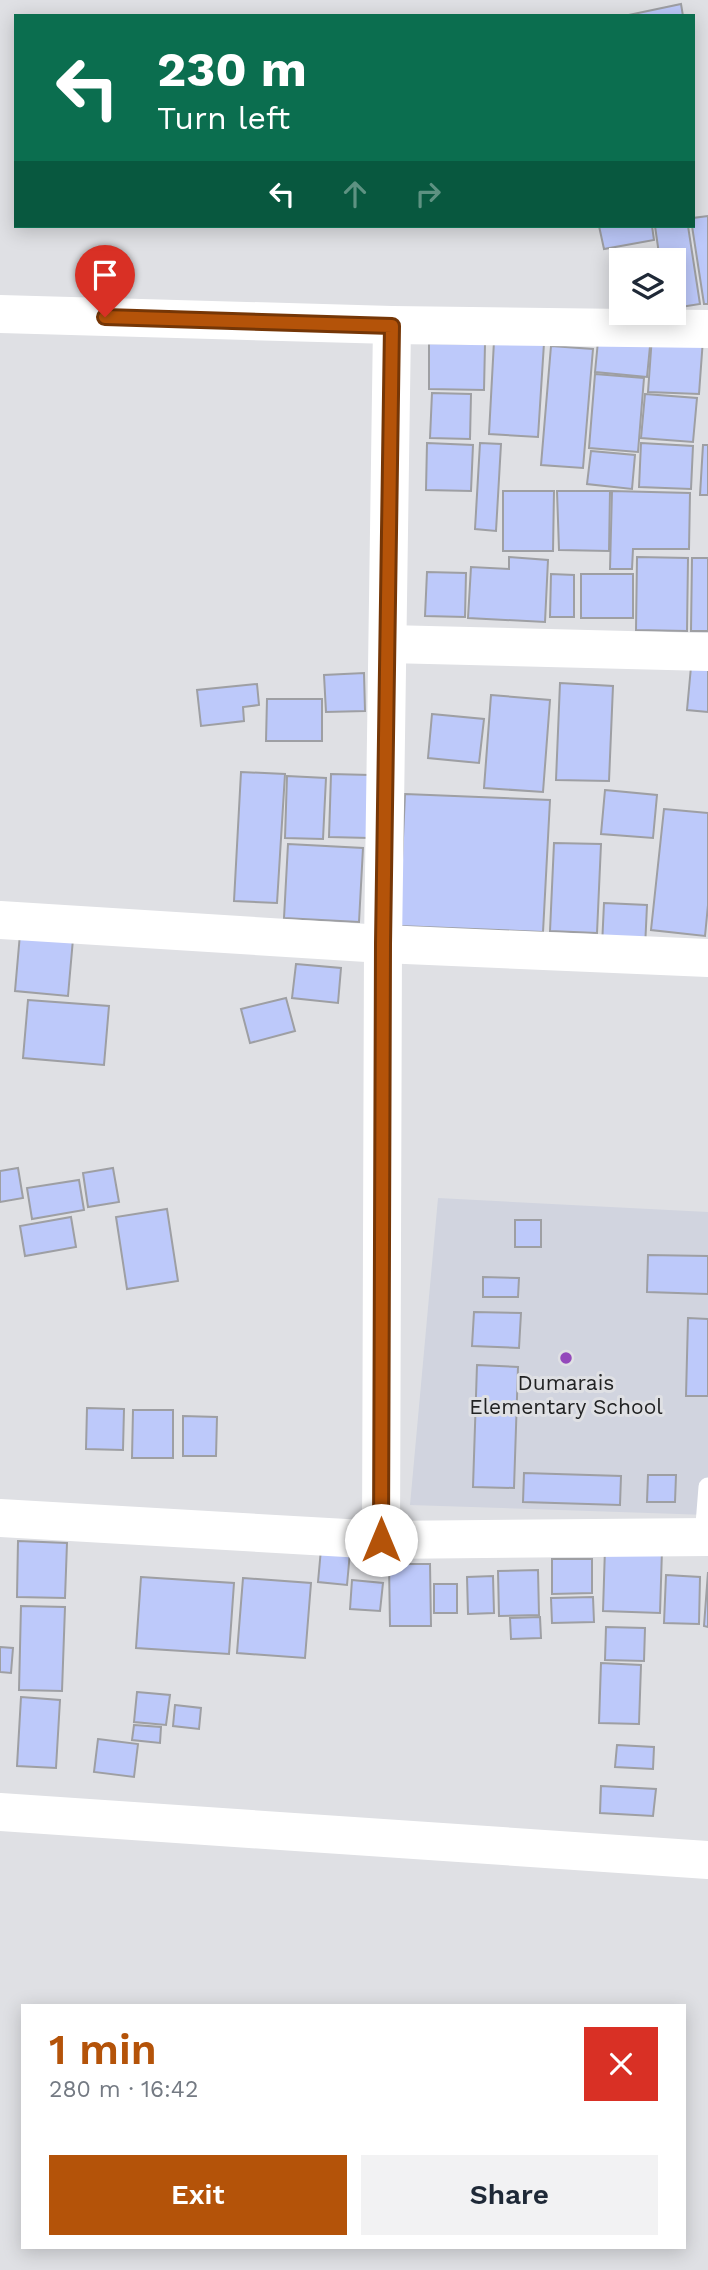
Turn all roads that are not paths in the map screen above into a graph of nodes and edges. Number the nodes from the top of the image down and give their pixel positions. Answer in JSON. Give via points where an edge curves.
{"nodes":[{"id":1,"x":0,"y":314,"type":"edge"},
{"id":2,"x":392,"y":326,"type":"junction"},
{"id":3,"x":708,"y":329,"type":"edge"},
{"id":4,"x":388,"y":645,"type":"junction"},
{"id":5,"x":708,"y":652,"type":"edge"},
{"id":6,"x":0,"y":920,"type":"edge"},
{"id":7,"x":383,"y":944,"type":"junction"},
{"id":8,"x":708,"y":958,"type":"edge"},
{"id":9,"x":708,"y":1487,"type":"edge"},
{"id":10,"x":0,"y":1518,"type":"edge"},
{"id":11,"x":706,"y":1537,"type":"edge"},
{"id":12,"x":381,"y":1540,"type":"junction"},
{"id":13,"x":0,"y":1812,"type":"edge"},
{"id":14,"x":708,"y":1860,"type":"edge"}],
"edges":[{"from":1,"to":2,"type":"street"},
{"from":2,"to":3,"type":"street"},
{"from":2,"to":4,"type":"street"},
{"from":4,"to":5,"type":"street"},
{"from":4,"to":7,"type":"street"},
{"from":6,"to":7,"type":"street"},
{"from":7,"to":8,"type":"street"},
{"from":7,"to":12,"type":"street"},
{"from":9,"to":11,"type":"lane"},
{"from":10,"to":12,"type":"street"},
{"from":11,"to":12,"type":"street"},
{"from":13,"to":14,"type":"street"}]}
